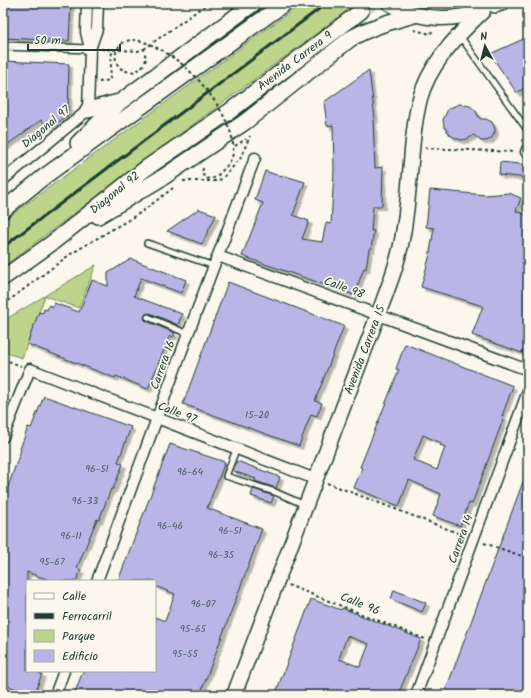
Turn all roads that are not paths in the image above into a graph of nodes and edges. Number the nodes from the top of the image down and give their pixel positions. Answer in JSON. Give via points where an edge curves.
{"nodes":[{"id":1,"x":87,"y":3,"type":"edge"},
{"id":2,"x":98,"y":3,"type":"edge"},
{"id":3,"x":254,"y":3,"type":"edge"},
{"id":4,"x":285,"y":3,"type":"edge"},
{"id":5,"x":389,"y":3,"type":"edge"},
{"id":6,"x":494,"y":6,"type":"edge"},
{"id":7,"x":361,"y":11,"type":"tunnel mouth"},
{"id":8,"x":414,"y":15,"type":"junction"},
{"id":9,"x":458,"y":35,"type":"junction"},
{"id":10,"x":3,"y":46,"type":"edge"},
{"id":11,"x":90,"y":49,"type":"junction"},
{"id":12,"x":120,"y":102,"type":"junction"},
{"id":13,"x":88,"y":110,"type":"junction"},
{"id":14,"x":230,"y":111,"type":"joint"},
{"id":15,"x":528,"y":131,"type":"edge"},
{"id":16,"x":255,"y":158,"type":"dead end"},
{"id":17,"x":45,"y":176,"type":"junction"},
{"id":18,"x":3,"y":180,"type":"edge"},
{"id":19,"x":3,"y":210,"type":"edge"},
{"id":20,"x":52,"y":243,"type":"junction"},
{"id":21,"x":147,"y":243,"type":"dead end"},
{"id":22,"x":216,"y":261,"type":"junction"},
{"id":23,"x":3,"y":278,"type":"edge"},
{"id":24,"x":378,"y":314,"type":"junction"},
{"id":25,"x":148,"y":317,"type":"dead end"},
{"id":26,"x":188,"y":334,"type":"junction"},
{"id":27,"x":528,"y":370,"type":"edge"},
{"id":28,"x":528,"y":392,"type":"edge"},
{"id":29,"x":157,"y":419,"type":"junction"},
{"id":30,"x":3,"y":437,"type":"edge"},
{"id":31,"x":236,"y":450,"type":"junction"},
{"id":32,"x":315,"y":479,"type":"junction"},
{"id":33,"x":306,"y":506,"type":"junction"},
{"id":34,"x":97,"y":580,"type":"edge"},
{"id":35,"x":64,"y":672,"type":"edge"},
{"id":36,"x":55,"y":695,"type":"edge"},
{"id":37,"x":234,"y":695,"type":"edge"},
{"id":38,"x":416,"y":695,"type":"edge"}],
"edges":[{"from":1,"to":11,"type":"street","via":[[86,32]]},
{"from":2,"to":11,"type":"street","via":[[97,29]]},
{"from":3,"to":12,"type":"main road"},
{"from":4,"to":17,"type":"main road"},
{"from":5,"to":8,"type":"main road"},
{"from":6,"to":8,"type":"main road","via":[[450,18]]},
{"from":6,"to":9,"type":"main road","name":"Avenida Carrera 15"},
{"from":7,"to":14,"type":"main road","name":"Avenida Carrera 9"},
{"from":8,"to":20,"type":"main road","via":[[377,25],[350,38],[239,126],[165,176]]},
{"from":9,"to":15,"type":"lane"},
{"from":9,"to":24,"type":"main road","name":"Avenida Carrera 15","via":[[434,67],[417,110],[403,235],[398,258]]},
{"from":10,"to":11,"type":"street"},
{"from":11,"to":13,"type":"street"},
{"from":12,"to":13,"type":"main road"},
{"from":12,"to":17,"type":"main road"},
{"from":13,"to":18,"type":"street","name":"Diagonal 97"},
{"from":14,"to":20,"type":"main road","name":"Diagonal 92","via":[[145,169]]},
{"from":16,"to":22,"type":"street","name":"Carrera 16"},
{"from":17,"to":19,"type":"main road"},
{"from":20,"to":23,"type":"main road","name":"Diagonal 92"},
{"from":21,"to":22,"type":"lane"},
{"from":22,"to":24,"type":"street","name":"Calle 98"},
{"from":22,"to":26,"type":"street","name":"Carrera 16"},
{"from":24,"to":27,"type":"street","name":"Calle 98"},
{"from":24,"to":32,"type":"main road","name":"Avenida Carrera 15"},
{"from":25,"to":26,"type":"lane"},
{"from":26,"to":29,"type":"street","name":"Carrera 16"},
{"from":28,"to":38,"type":"street","name":"Carrera 14"},
{"from":29,"to":30,"type":"street","name":"Calle 97","via":[[30,369]]},
{"from":29,"to":31,"type":"street","name":"Calle 97"},
{"from":29,"to":34,"type":"street","name":"Carrera 16"},
{"from":31,"to":32,"type":"street","name":"Calle 97"},
{"from":31,"to":33,"type":"lane","via":[[226,476],[275,492]]},
{"from":32,"to":33,"type":"main road","name":"Avenida Carrera 15"},
{"from":33,"to":37,"type":"main road","name":"Avenida Carrera 15"},
{"from":35,"to":36,"type":"street"}]}
